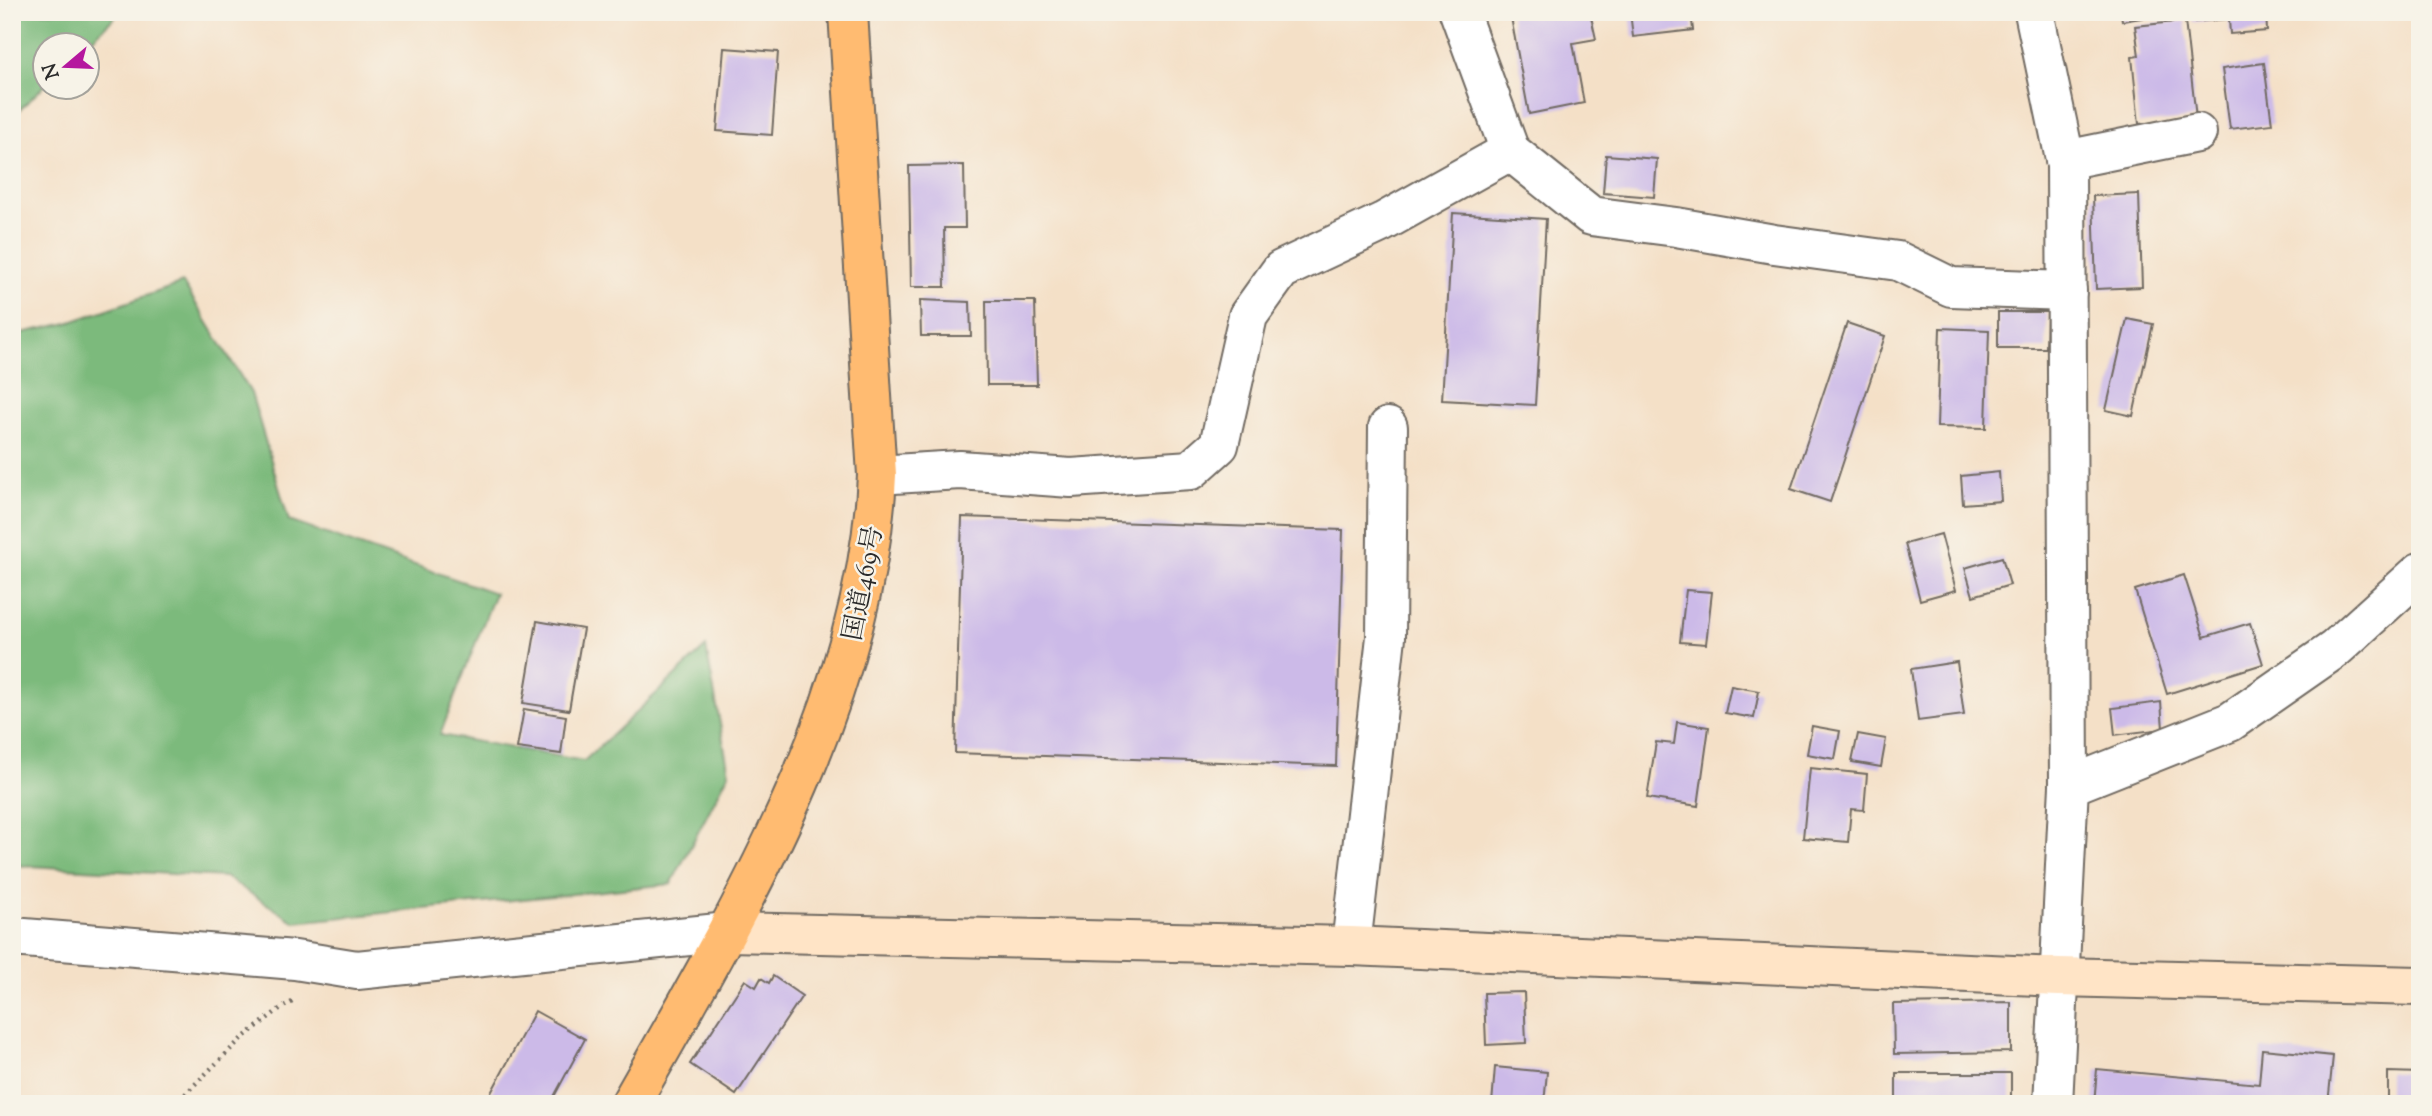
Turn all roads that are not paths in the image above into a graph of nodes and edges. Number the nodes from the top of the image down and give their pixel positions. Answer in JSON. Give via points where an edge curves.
{"nodes":[{"id":1,"x":848,"y":12,"type":"edge"},
{"id":2,"x":1459,"y":12,"type":"edge"},
{"id":3,"x":2034,"y":12,"type":"edge"},
{"id":4,"x":2197,"y":133,"type":"dead end"},
{"id":5,"x":1510,"y":151,"type":"junction"},
{"id":6,"x":2065,"y":160,"type":"junction"},
{"id":7,"x":2067,"y":291,"type":"junction"},
{"id":8,"x":1388,"y":427,"type":"dead end"},
{"id":9,"x":877,"y":475,"type":"junction"},
{"id":10,"x":2420,"y":572,"type":"edge"},
{"id":11,"x":2068,"y":786,"type":"junction"},
{"id":12,"x":728,"y":932,"type":"junction"},
{"id":13,"x":12,"y":937,"type":"edge"},
{"id":14,"x":1351,"y":946,"type":"junction"},
{"id":15,"x":2059,"y":977,"type":"junction"},
{"id":16,"x":2420,"y":986,"type":"edge"},
{"id":17,"x":630,"y":1104,"type":"edge"},
{"id":18,"x":2053,"y":1104,"type":"edge"}],
"edges":[{"from":1,"to":9,"type":"highway","name":"国道469号"},
{"from":2,"to":5,"type":"street"},
{"from":3,"to":6,"type":"street"},
{"from":4,"to":6,"type":"street"},
{"from":5,"to":7,"type":"street","via":[[1591,216],[1898,261],[1951,288]]},
{"from":5,"to":9,"type":"street","via":[[1383,222],[1281,270],[1248,316],[1219,445],[1191,470],[1071,478],[961,470]]},
{"from":6,"to":7,"type":"street"},
{"from":7,"to":11,"type":"street"},
{"from":8,"to":14,"type":"street","via":[[1386,637]]},
{"from":9,"to":12,"type":"highway","name":"国道469号","via":[[875,520],[849,649],[799,784]]},
{"from":10,"to":11,"type":"street","via":[[2335,649],[2230,722]]},
{"from":11,"to":15,"type":"street"},
{"from":12,"to":13,"type":"street","via":[[357,970],[295,960]]},
{"from":12,"to":14,"type":"street"},
{"from":12,"to":17,"type":"highway","name":"国道469号"},
{"from":14,"to":15,"type":"street"},
{"from":15,"to":16,"type":"street"},
{"from":15,"to":18,"type":"street"}]}
